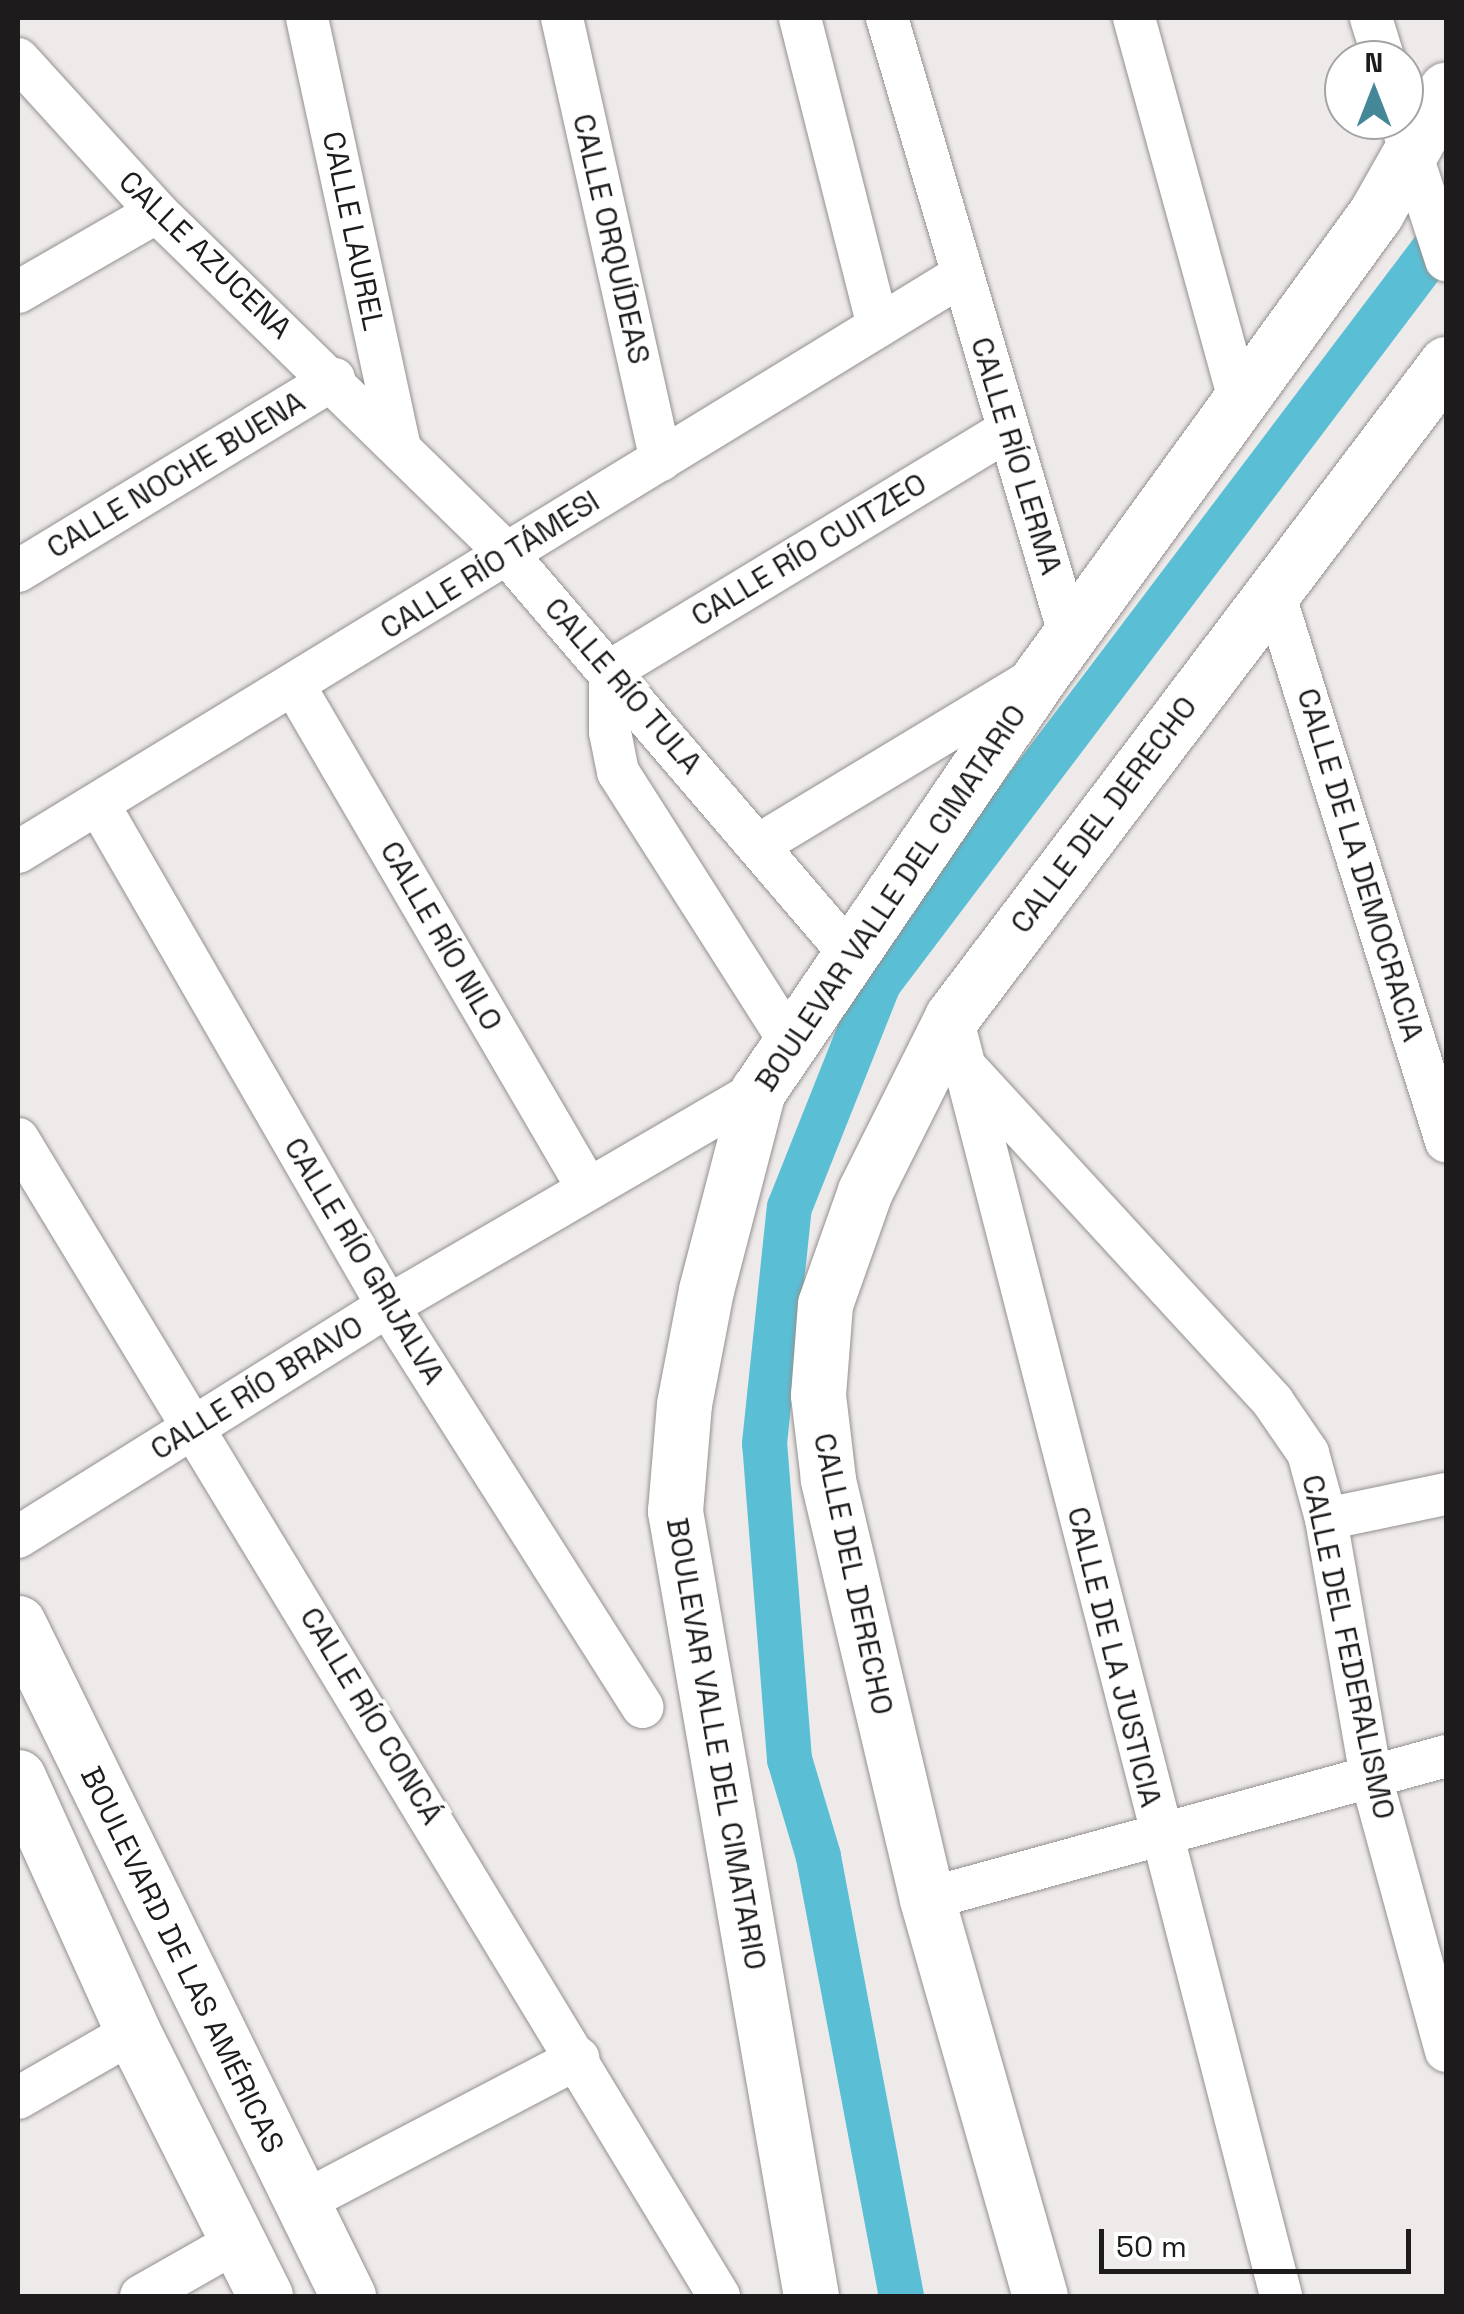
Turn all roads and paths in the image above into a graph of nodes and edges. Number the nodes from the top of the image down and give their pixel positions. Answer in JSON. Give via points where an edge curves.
{"nodes":[{"id":1,"x":307,"y":18,"type":"edge"},
{"id":2,"x":562,"y":18,"type":"edge"},
{"id":3,"x":800,"y":18,"type":"edge"},
{"id":4,"x":887,"y":18,"type":"edge"},
{"id":5,"x":1134,"y":18,"type":"edge"},
{"id":6,"x":18,"y":60,"type":"edge"},
{"id":7,"x":1446,"y":90,"type":"edge"},
{"id":8,"x":1424,"y":116,"type":"edge"},
{"id":9,"x":1405,"y":140,"type":"edge"},
{"id":10,"x":1407,"y":140,"type":"edge"},
{"id":11,"x":157,"y":212,"type":"junction"},
{"id":12,"x":1446,"y":260,"type":"edge"},
{"id":13,"x":962,"y":275,"type":"junction"},
{"id":14,"x":18,"y":292,"type":"edge"},
{"id":15,"x":878,"y":326,"type":"junction"},
{"id":16,"x":1446,"y":364,"type":"edge"},
{"id":17,"x":334,"y":378,"type":"junction"},
{"id":18,"x":1239,"y":398,"type":"junction"},
{"id":19,"x":1008,"y":430,"type":"junction"},
{"id":20,"x":399,"y":444,"type":"junction"},
{"id":21,"x":660,"y":460,"type":"junction"},
{"id":22,"x":507,"y":554,"type":"junction"},
{"id":23,"x":18,"y":571,"type":"edge"},
{"id":24,"x":1273,"y":590,"type":"junction"},
{"id":25,"x":1055,"y":656,"type":"junction"},
{"id":26,"x":610,"y":671,"type":"junction"},
{"id":27,"x":294,"y":685,"type":"junction"},
{"id":28,"x":100,"y":807,"type":"junction"},
{"id":29,"x":760,"y":844,"type":"junction"},
{"id":30,"x":18,"y":852,"type":"edge"},
{"id":31,"x":850,"y":954,"type":"junction"},
{"id":32,"x":790,"y":1042,"type":"junction"},
{"id":33,"x":959,"y":1042,"type":"junction"},
{"id":34,"x":758,"y":1091,"type":"junction"},
{"id":35,"x":18,"y":1139,"type":"edge"},
{"id":36,"x":1446,"y":1141,"type":"edge"},
{"id":37,"x":588,"y":1187,"type":"junction"},
{"id":38,"x":388,"y":1306,"type":"junction"},
{"id":39,"x":196,"y":1427,"type":"junction"},
{"id":40,"x":1446,"y":1494,"type":"edge"},
{"id":41,"x":1326,"y":1519,"type":"junction"},
{"id":42,"x":18,"y":1537,"type":"edge"},
{"id":43,"x":18,"y":1624,"type":"edge"},
{"id":44,"x":642,"y":1708,"type":"dead end"},
{"id":45,"x":1446,"y":1756,"type":"edge"},
{"id":46,"x":18,"y":1777,"type":"edge"},
{"id":47,"x":1370,"y":1777,"type":"junction"},
{"id":48,"x":1159,"y":1834,"type":"junction"},
{"id":49,"x":927,"y":1898,"type":"junction"},
{"id":50,"x":132,"y":2032,"type":"junction"},
{"id":51,"x":1446,"y":2051,"type":"edge"},
{"id":52,"x":578,"y":2058,"type":"junction"},
{"id":53,"x":18,"y":2098,"type":"edge"},
{"id":54,"x":301,"y":2204,"type":"junction"},
{"id":55,"x":238,"y":2241,"type":"junction"},
{"id":56,"x":141,"y":2296,"type":"edge"},
{"id":57,"x":265,"y":2296,"type":"edge"},
{"id":58,"x":348,"y":2296,"type":"edge"},
{"id":59,"x":719,"y":2296,"type":"edge"},
{"id":60,"x":811,"y":2296,"type":"edge"},
{"id":61,"x":1040,"y":2296,"type":"edge"},
{"id":62,"x":1282,"y":2296,"type":"edge"}],
"edges":[{"from":1,"to":20,"type":"street","name":"CALLE LAUREL"},
{"from":2,"to":21,"type":"street","name":"CALLE ORQUÍDEAS"},
{"from":3,"to":15,"type":"street"},
{"from":4,"to":13,"type":"street","name":"CALLE RÍO LERMA"},
{"from":5,"to":18,"type":"street"},
{"from":6,"to":11,"type":"street","name":"CALLE AZUCENA"},
{"from":7,"to":8,"type":"main road","name":"BOULEVAR VALLE DEL CIMATARIO"},
{"from":9,"to":18,"type":"main road","name":"BOULEVAR VALLE DEL CIMATARIO","via":[[1376,213]]},
{"from":10,"to":12,"type":"street"},
{"from":11,"to":14,"type":"street"},
{"from":11,"to":17,"type":"street","name":"CALLE AZUCENA"},
{"from":13,"to":15,"type":"street","name":"CALLE RÍO TÁMESI"},
{"from":13,"to":19,"type":"street","name":"CALLE RÍO LERMA"},
{"from":15,"to":21,"type":"street","name":"CALLE RÍO TÁMESI"},
{"from":16,"to":24,"type":"main road","name":"CALLE DEL DERECHO"},
{"from":17,"to":20,"type":"street","name":"CALLE AZUCENA"},
{"from":17,"to":23,"type":"street","name":"CALLE NOCHE BUENA"},
{"from":18,"to":25,"type":"main road","name":"BOULEVAR VALLE DEL CIMATARIO"},
{"from":19,"to":25,"type":"street","name":"CALLE RÍO LERMA"},
{"from":19,"to":26,"type":"street","name":"CALLE RÍO CUITZEO"},
{"from":20,"to":22,"type":"street","name":"CALLE RÍO TULA"},
{"from":21,"to":22,"type":"street","name":"CALLE RÍO TÁMESI"},
{"from":22,"to":26,"type":"street","name":"CALLE RÍO TULA"},
{"from":22,"to":27,"type":"street","name":"CALLE RÍO TÁMESI"},
{"from":24,"to":33,"type":"main road","name":"CALLE DEL DERECHO"},
{"from":24,"to":36,"type":"street","name":"CALLE DE LA DEMOCRACIA"},
{"from":25,"to":29,"type":"street"},
{"from":25,"to":31,"type":"main road","name":"BOULEVAR VALLE DEL CIMATARIO"},
{"from":26,"to":29,"type":"street","name":"CALLE RÍO TULA"},
{"from":26,"to":32,"type":"street","via":[[618,772]]},
{"from":27,"to":28,"type":"street","name":"CALLE RÍO TÁMESI"},
{"from":27,"to":37,"type":"street","name":"CALLE RÍO NILO"},
{"from":28,"to":30,"type":"street","name":"CALLE RÍO TÁMESI"},
{"from":28,"to":38,"type":"street","name":"CALLE RÍO GRIJALVA"},
{"from":29,"to":31,"type":"street","name":"CALLE RÍO TULA"},
{"from":31,"to":32,"type":"main road","name":"BOULEVAR VALLE DEL CIMATARIO"},
{"from":32,"to":34,"type":"main road","name":"BOULEVAR VALLE DEL CIMATARIO"},
{"from":33,"to":41,"type":"street","name":"CALLE DEL FEDERALISMO","via":[[1273,1402],[1308,1453]]},
{"from":33,"to":48,"type":"street","name":"CALLE DE LA JUSTICIA"},
{"from":33,"to":49,"type":"main road","name":"CALLE DEL DERECHO","via":[[865,1191],[825,1304],[818,1395],[828,1479]]},
{"from":34,"to":37,"type":"street","name":"CALLE RÍO BRAVO"},
{"from":34,"to":60,"type":"main road","name":"BOULEVAR VALLE DEL CIMATARIO","via":[[706,1290],[684,1404],[675,1511]]},
{"from":35,"to":39,"type":"street","name":"CALLE RÍO CONCÁ"},
{"from":37,"to":38,"type":"street","name":"CALLE RÍO BRAVO"},
{"from":38,"to":39,"type":"street","name":"CALLE RÍO BRAVO"},
{"from":38,"to":44,"type":"street","name":"CALLE RÍO GRIJALVA"},
{"from":39,"to":42,"type":"street","name":"CALLE RÍO BRAVO"},
{"from":39,"to":52,"type":"street","name":"CALLE RÍO CONCÁ"},
{"from":40,"to":41,"type":"street"},
{"from":41,"to":47,"type":"street","name":"CALLE DEL FEDERALISMO"},
{"from":43,"to":54,"type":"main road","name":"BOULEVARD DE LAS AMÉRICAS"},
{"from":45,"to":47,"type":"street"},
{"from":46,"to":50,"type":"main road"},
{"from":47,"to":48,"type":"street"},
{"from":47,"to":51,"type":"street","name":"CALLE DEL FEDERALISMO"},
{"from":48,"to":49,"type":"street"},
{"from":48,"to":62,"type":"street","name":"CALLE DE LA JUSTICIA"},
{"from":49,"to":61,"type":"main road","name":"CALLE DEL DERECHO"},
{"from":50,"to":53,"type":"street"},
{"from":50,"to":55,"type":"main road"},
{"from":52,"to":54,"type":"street"},
{"from":52,"to":59,"type":"street","name":"CALLE RÍO CONCÁ"},
{"from":54,"to":58,"type":"main road","name":"BOULEVARD DE LAS AMÉRICAS"},
{"from":55,"to":56,"type":"street"},
{"from":55,"to":57,"type":"main road"}]}
